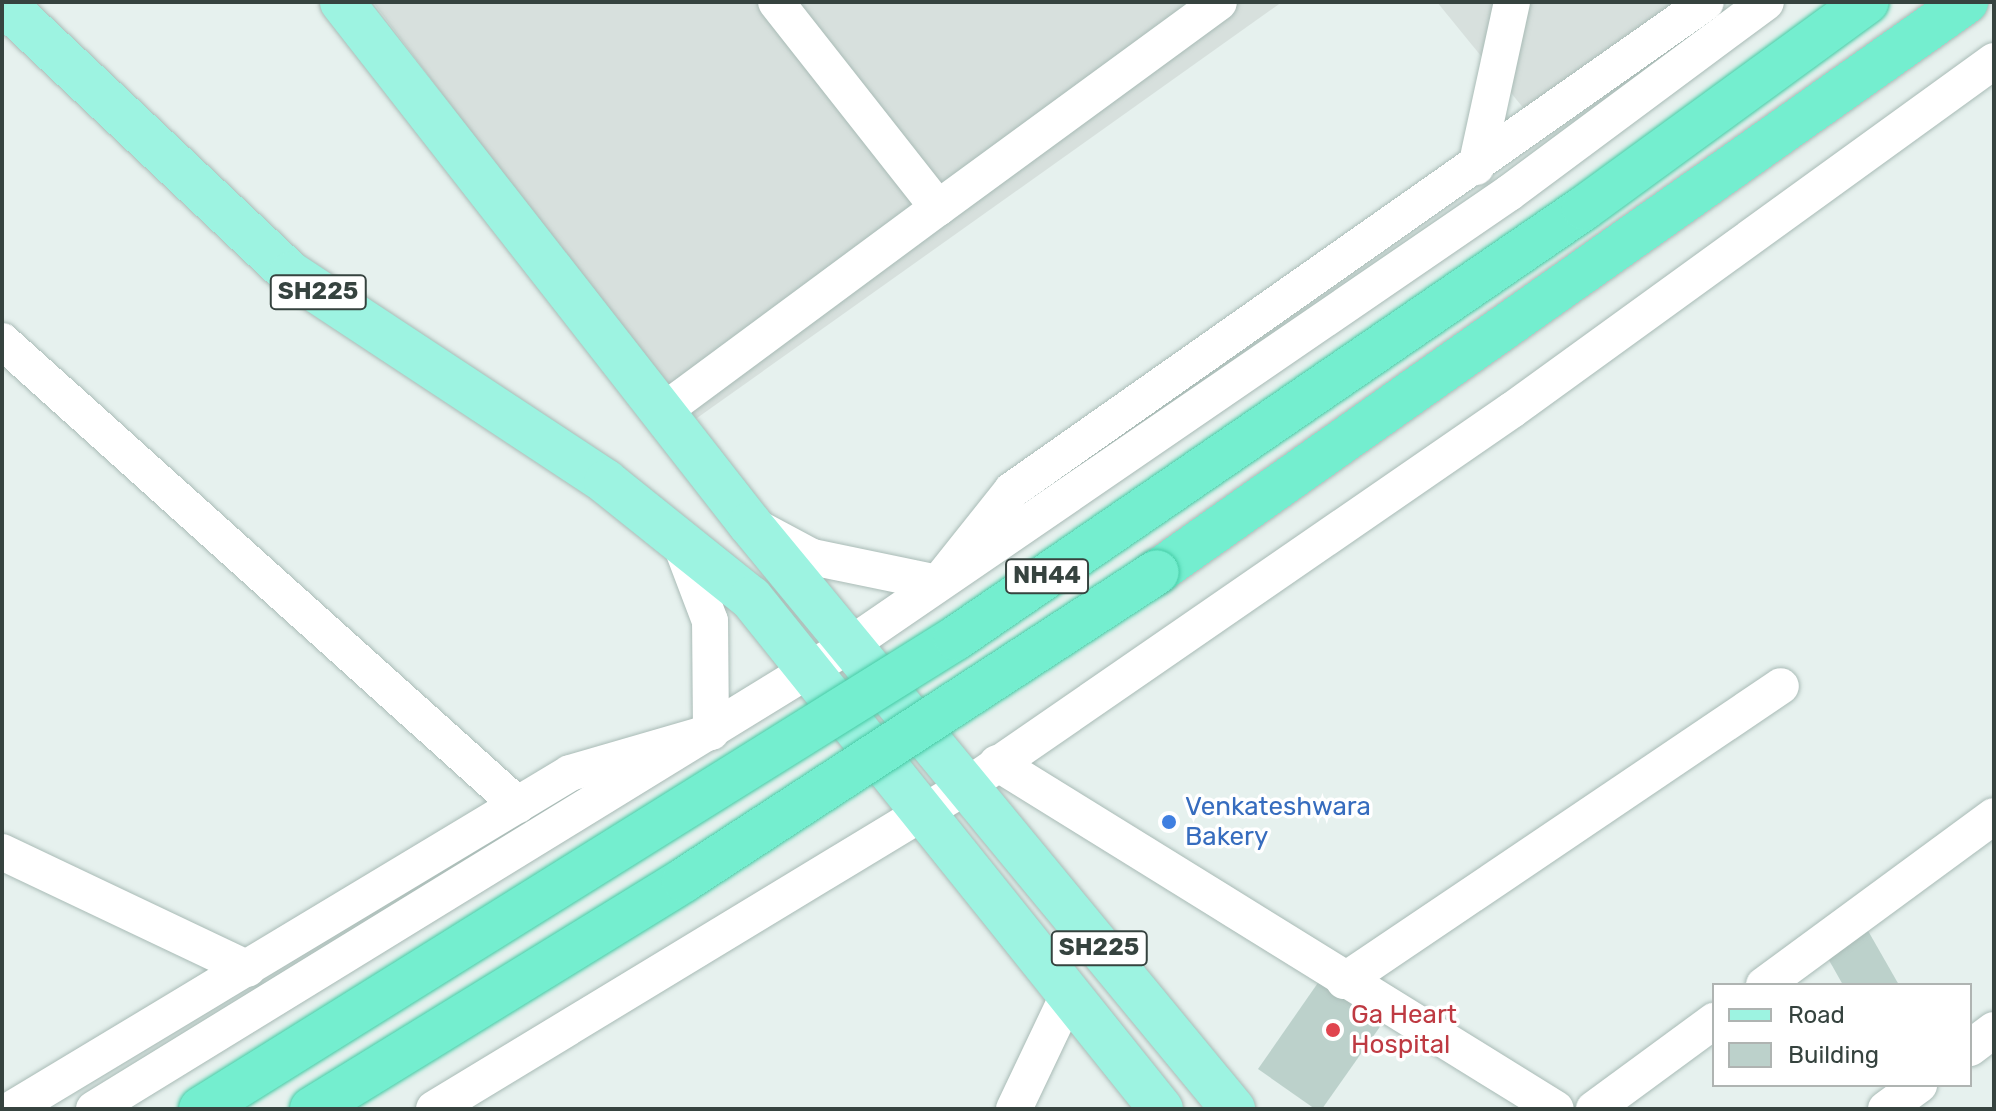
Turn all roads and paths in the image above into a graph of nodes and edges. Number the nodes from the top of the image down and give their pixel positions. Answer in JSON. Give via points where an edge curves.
{"nodes":[{"id":1,"x":2,"y":2,"type":"edge"},
{"id":2,"x":342,"y":2,"type":"edge"},
{"id":3,"x":776,"y":2,"type":"edge"},
{"id":4,"x":1219,"y":2,"type":"edge"},
{"id":5,"x":1512,"y":2,"type":"edge"},
{"id":6,"x":1706,"y":2,"type":"edge"},
{"id":7,"x":1766,"y":2,"type":"edge"},
{"id":8,"x":1867,"y":2,"type":"edge"},
{"id":9,"x":1966,"y":2,"type":"edge"},
{"id":10,"x":1994,"y":61,"type":"edge"},
{"id":11,"x":1476,"y":167,"type":"junction"},
{"id":12,"x":938,"y":208,"type":"junction"},
{"id":13,"x":2,"y":341,"type":"edge"},
{"id":14,"x":662,"y":412,"type":"junction"},
{"id":15,"x":750,"y":524,"type":"junction"},
{"id":16,"x":674,"y":530,"type":"junction"},
{"id":17,"x":938,"y":583,"type":"junction"},
{"id":18,"x":851,"y":644,"type":"junction"},
{"id":19,"x":810,"y":670,"type":"junction"},
{"id":20,"x":1781,"y":686,"type":"dead end"},
{"id":21,"x":711,"y":732,"type":"junction"},
{"id":22,"x":981,"y":775,"type":"junction"},
{"id":23,"x":518,"y":805,"type":"junction"},
{"id":24,"x":923,"y":813,"type":"junction"},
{"id":25,"x":1994,"y":816,"type":"edge"},
{"id":26,"x":2,"y":852,"type":"edge"},
{"id":27,"x":248,"y":969,"type":"junction"},
{"id":28,"x":1344,"y":981,"type":"junction"},
{"id":29,"x":1767,"y":983,"type":"edge"},
{"id":30,"x":1070,"y":991,"type":"junction"},
{"id":31,"x":1712,"y":1022,"type":"edge"},
{"id":32,"x":1994,"y":1030,"type":"edge"},
{"id":33,"x":1972,"y":1046,"type":"edge"},
{"id":34,"x":1916,"y":1087,"type":"edge"},
{"id":35,"x":12,"y":1109,"type":"edge"},
{"id":36,"x":94,"y":1109,"type":"edge"},
{"id":37,"x":201,"y":1109,"type":"edge"},
{"id":38,"x":312,"y":1109,"type":"edge"},
{"id":39,"x":434,"y":1109,"type":"edge"},
{"id":40,"x":1014,"y":1109,"type":"edge"},
{"id":41,"x":1161,"y":1109,"type":"edge"},
{"id":42,"x":1233,"y":1109,"type":"edge"},
{"id":43,"x":1556,"y":1109,"type":"edge"},
{"id":44,"x":1594,"y":1109,"type":"edge"},
{"id":45,"x":1886,"y":1109,"type":"edge"}],
"edges":[{"from":1,"to":16,"type":"main road","number":"SH225","via":[[291,274]]},
{"from":2,"to":14,"type":"main road"},
{"from":3,"to":12,"type":"street"},
{"from":4,"to":12,"type":"street"},
{"from":5,"to":11,"type":"street"},
{"from":6,"to":11,"type":"street"},
{"from":7,"to":17,"type":"street","via":[[1509,193]]},
{"from":8,"to":37,"type":"highway","number":"NH44","bridge":true,"via":[[1584,208],[956,638]]},
{"from":9,"to":38,"type":"highway","number":"NH44","bridge":true,"via":[[1157,572],[684,880]]},
{"from":10,"to":22,"type":"street","via":[[1525,401]]},
{"from":11,"to":17,"type":"street","via":[[1012,490]]},
{"from":12,"to":14,"type":"street"},
{"from":13,"to":23,"type":"street"},
{"from":14,"to":15,"type":"main road"},
{"from":15,"to":17,"type":"street","via":[[826,561]]},
{"from":15,"to":18,"type":"main road"},
{"from":16,"to":19,"type":"main road","via":[[751,598]]},
{"from":16,"to":21,"type":"street","via":[[701,582],[710,621]]},
{"from":17,"to":18,"type":"street"},
{"from":18,"to":19,"type":"street"},
{"from":18,"to":22,"type":"main road","number":"SH225"},
{"from":19,"to":21,"type":"street"},
{"from":19,"to":24,"type":"main road"},
{"from":20,"to":28,"type":"street"},
{"from":21,"to":23,"type":"street","via":[[570,773]]},
{"from":21,"to":36,"type":"street"},
{"from":22,"to":24,"type":"street"},
{"from":22,"to":28,"type":"street"},
{"from":22,"to":42,"type":"main road","number":"SH225"},
{"from":23,"to":27,"type":"street"},
{"from":24,"to":30,"type":"main road"},
{"from":24,"to":39,"type":"street"},
{"from":25,"to":29,"type":"street"},
{"from":26,"to":27,"type":"street"},
{"from":27,"to":35,"type":"street"},
{"from":28,"to":43,"type":"street"},
{"from":30,"to":40,"type":"street"},
{"from":30,"to":41,"type":"main road"},
{"from":31,"to":44,"type":"street"},
{"from":32,"to":33,"type":"street"},
{"from":34,"to":45,"type":"street"}]}
